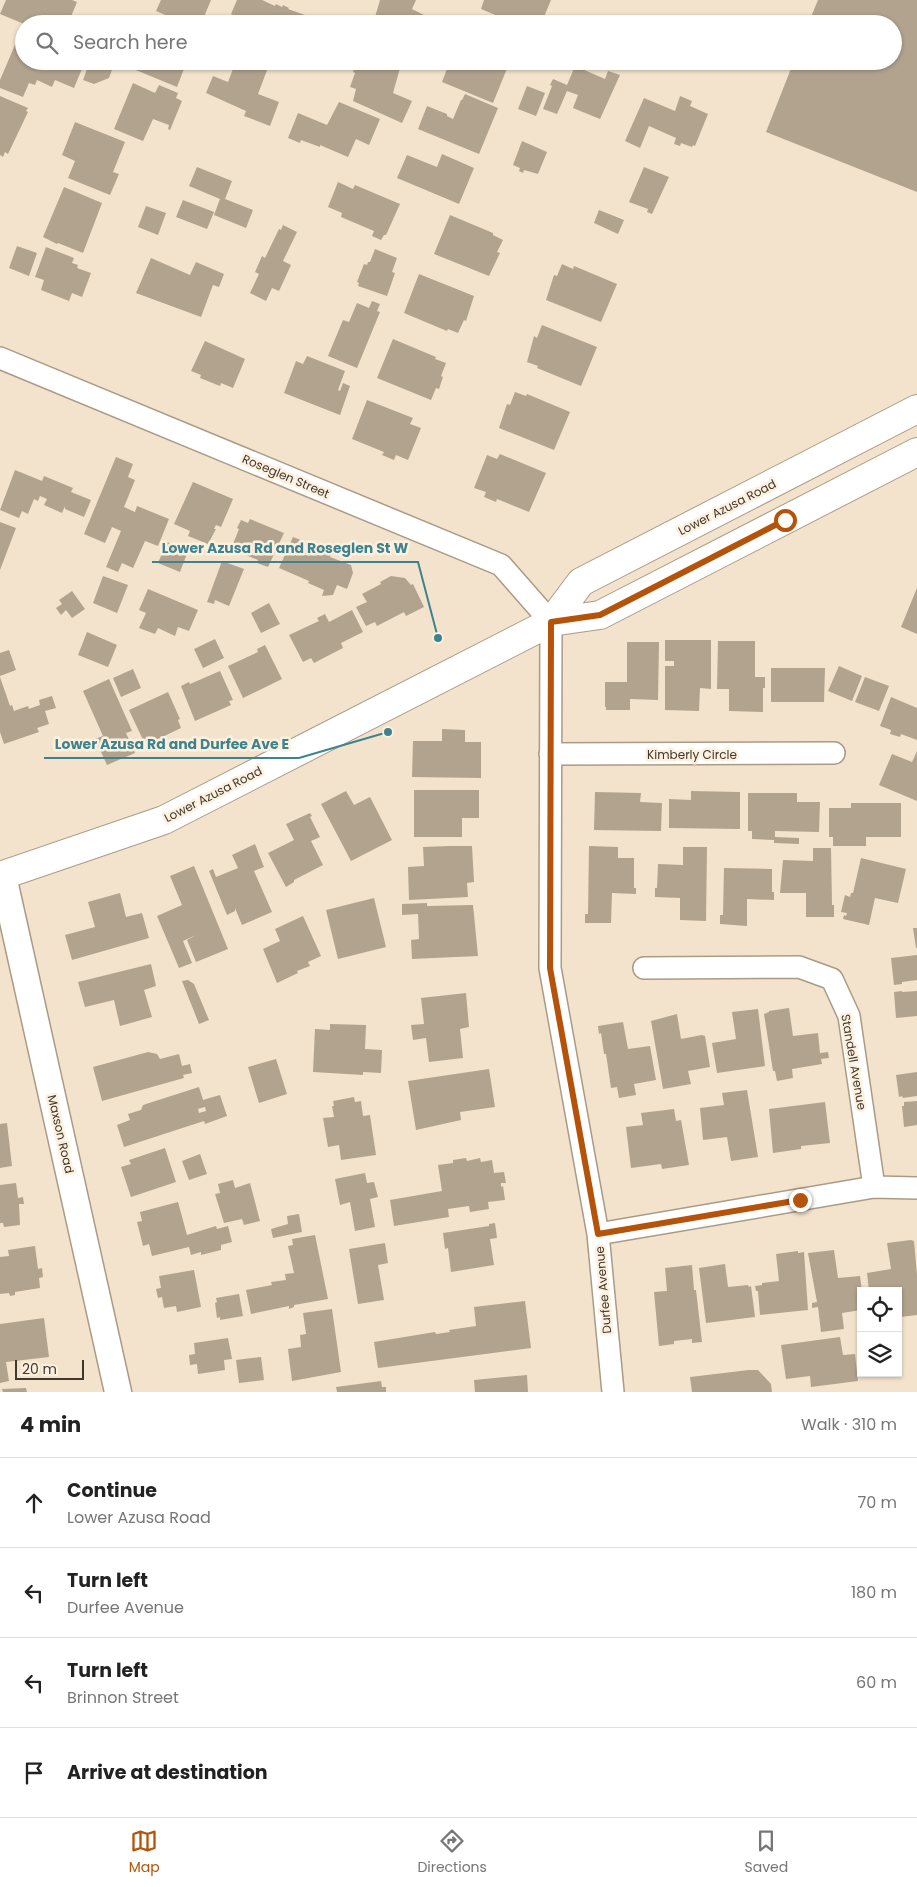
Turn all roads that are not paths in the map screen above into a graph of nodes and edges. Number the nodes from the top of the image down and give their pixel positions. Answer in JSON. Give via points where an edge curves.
{"nodes":[{"id":1,"x":0,"y":358,"type":"edge"},
{"id":2,"x":917,"y":409,"type":"edge"},
{"id":3,"x":917,"y":452,"type":"edge"},
{"id":4,"x":551,"y":622,"type":"junction"},
{"id":5,"x":834,"y":753,"type":"dead end"},
{"id":6,"x":550,"y":754,"type":"junction"},
{"id":7,"x":2,"y":876,"type":"edge"},
{"id":8,"x":644,"y":968,"type":"dead end"},
{"id":9,"x":874,"y":1187,"type":"junction"},
{"id":10,"x":917,"y":1188,"type":"edge"},
{"id":11,"x":598,"y":1234,"type":"junction"},
{"id":12,"x":118,"y":1392,"type":"edge"},
{"id":13,"x":612,"y":1392,"type":"edge"}],
"edges":[{"from":1,"to":4,"type":"street","name":"Roseglen Street","via":[[501,565]]},
{"from":2,"to":4,"type":"main road","name":"Lower Azusa Road","via":[[581,582]]},
{"from":3,"to":4,"type":"main road","name":"Lower Azusa Road","via":[[600,615]]},
{"from":4,"to":6,"type":"street","name":"Durfee Avenue"},
{"from":4,"to":7,"type":"main road","name":"Lower Azusa Road","via":[[164,820]]},
{"from":5,"to":6,"type":"street","name":"Kimberly Circle"},
{"from":6,"to":11,"type":"street","name":"Durfee Avenue","via":[[550,968]]},
{"from":7,"to":12,"type":"street","name":"Maxson Road"},
{"from":8,"to":9,"type":"street","name":"Standell Avenue","via":[[799,967],[832,978],[849,1016]]},
{"from":9,"to":10,"type":"street"},
{"from":9,"to":11,"type":"street"},
{"from":11,"to":13,"type":"street","name":"Durfee Avenue"}]}
